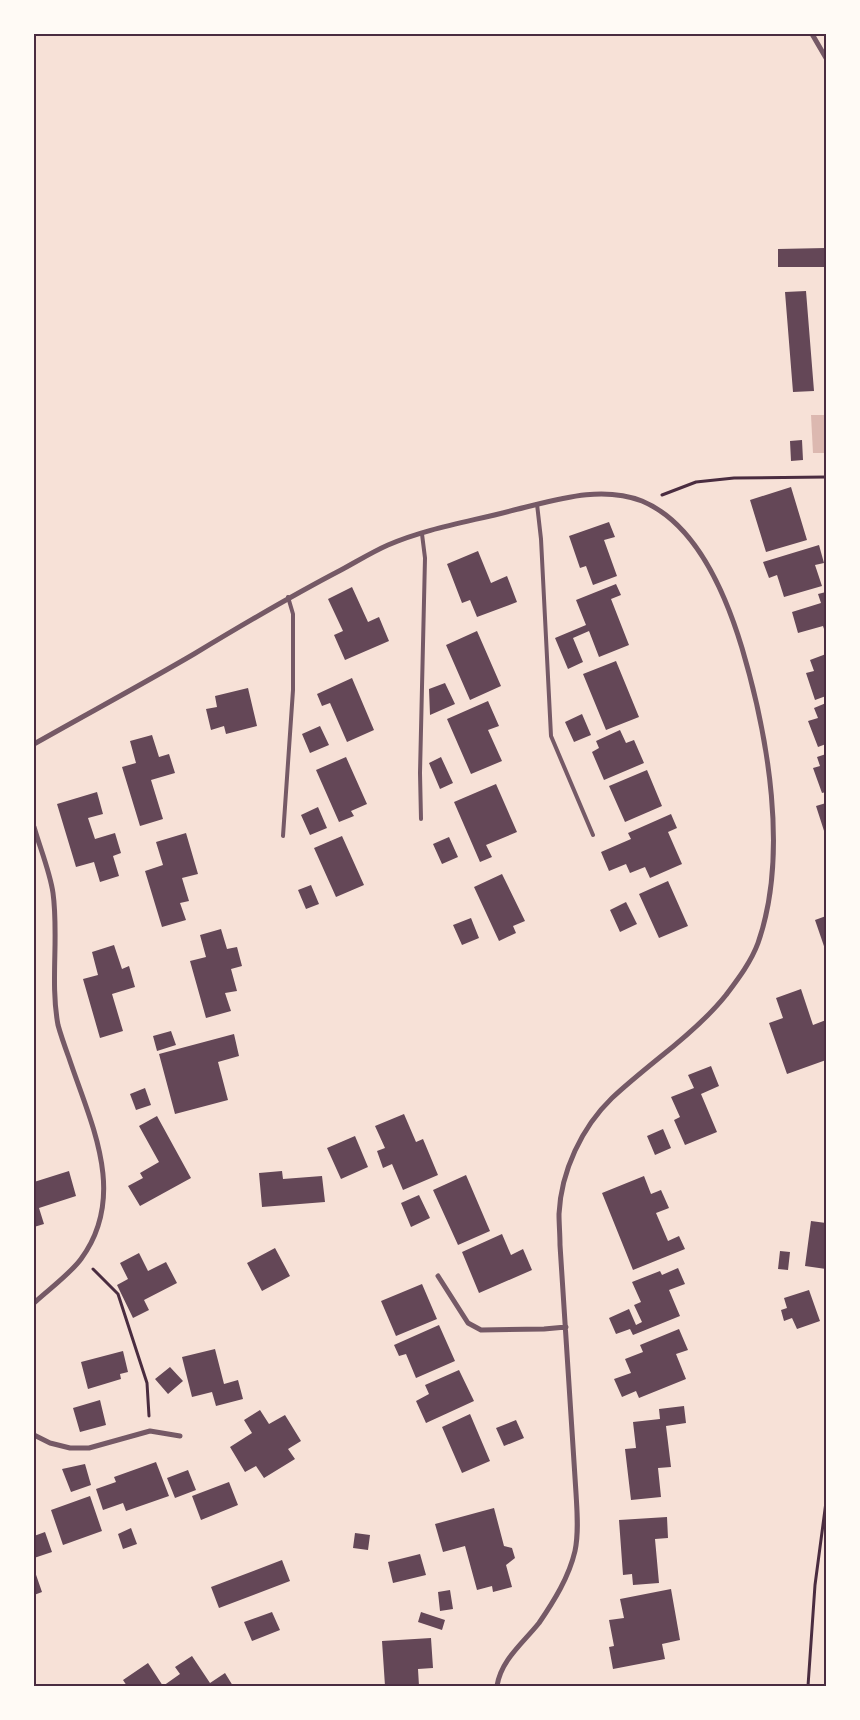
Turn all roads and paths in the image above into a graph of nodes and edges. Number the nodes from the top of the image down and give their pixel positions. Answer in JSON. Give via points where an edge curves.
{"nodes":[{"id":1,"x":812,"y":34,"type":"edge"},
{"id":2,"x":826,"y":58,"type":"edge"},
{"id":3,"x":826,"y":477,"type":"edge"},
{"id":4,"x":645,"y":502,"type":"junction"},
{"id":5,"x":537,"y":504,"type":"junction"},
{"id":6,"x":422,"y":534,"type":"junction"},
{"id":7,"x":288,"y":597,"type":"junction"},
{"id":8,"x":34,"y":744,"type":"edge"},
{"id":9,"x":421,"y":820,"type":"dead end"},
{"id":10,"x":34,"y":827,"type":"edge"},
{"id":11,"x":593,"y":834,"type":"dead end"},
{"id":12,"x":283,"y":836,"type":"dead end"},
{"id":13,"x":81,"y":1258,"type":"junction"},
{"id":14,"x":438,"y":1276,"type":"dead end"},
{"id":15,"x":34,"y":1303,"type":"edge"},
{"id":16,"x":566,"y":1327,"type":"junction"},
{"id":17,"x":150,"y":1431,"type":"junction"},
{"id":18,"x":34,"y":1435,"type":"edge"},
{"id":19,"x":180,"y":1436,"type":"dead end"},
{"id":20,"x":826,"y":1502,"type":"edge"},
{"id":21,"x":497,"y":1686,"type":"edge"},
{"id":22,"x":808,"y":1686,"type":"edge"}],
"edges":[{"from":1,"to":2,"type":"street"},
{"from":3,"to":4,"type":"path","via":[[734,478],[696,482]]},
{"from":4,"to":5,"type":"street","via":[[599,493]]},
{"from":4,"to":16,"type":"street","via":[[686,532],[720,588],[736,626],[764,734],[773,827],[772,873],[767,912],[757,946],[742,974],[717,1007],[688,1035],[611,1099],[589,1125],[575,1152],[559,1211]]},
{"from":5,"to":6,"type":"street"},
{"from":5,"to":11,"type":"lane","via":[[551,736]]},
{"from":6,"to":7,"type":"street","via":[[389,545]]},
{"from":6,"to":9,"type":"lane"},
{"from":7,"to":8,"type":"street"},
{"from":7,"to":12,"type":"lane","via":[[293,614],[293,690]]},
{"from":10,"to":13,"type":"street","via":[[52,891],[55,1002],[59,1027],[98,1144],[103,1169],[103,1209],[91,1244]]},
{"from":13,"to":15,"type":"street"},
{"from":13,"to":17,"type":"path","via":[[118,1294],[147,1383]]},
{"from":14,"to":16,"type":"street","via":[[468,1323],[481,1330]]},
{"from":16,"to":21,"type":"street","via":[[576,1493],[575,1550],[556,1597],[506,1662]]},
{"from":17,"to":18,"type":"street","via":[[89,1448],[70,1448]]},
{"from":17,"to":19,"type":"street"},
{"from":20,"to":22,"type":"path","via":[[815,1585]]}]}
